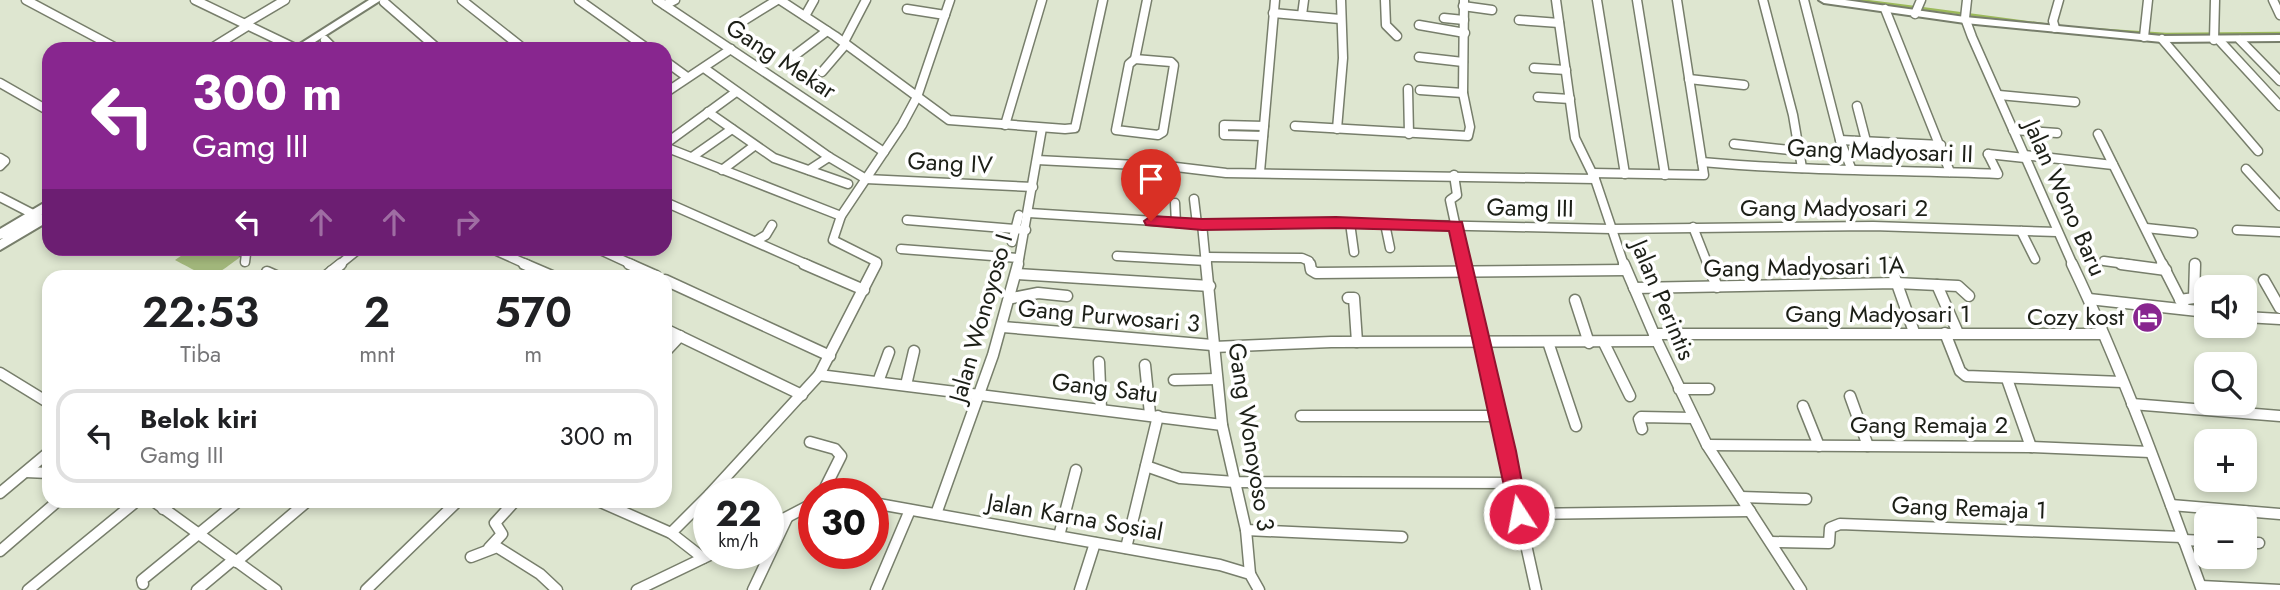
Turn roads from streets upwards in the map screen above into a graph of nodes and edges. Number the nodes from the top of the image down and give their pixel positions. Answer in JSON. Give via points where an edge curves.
{"nodes":[{"id":1,"x":26,"y":0,"type":"edge"},
{"id":2,"x":195,"y":0,"type":"edge"},
{"id":3,"x":285,"y":0,"type":"edge"},
{"id":4,"x":462,"y":0,"type":"edge"},
{"id":5,"x":579,"y":0,"type":"edge"},
{"id":6,"x":657,"y":0,"type":"edge"},
{"id":7,"x":675,"y":0,"type":"edge"},
{"id":8,"x":778,"y":0,"type":"edge"},
{"id":9,"x":814,"y":0,"type":"edge"},
{"id":10,"x":866,"y":0,"type":"edge"},
{"id":11,"x":950,"y":0,"type":"edge"},
{"id":12,"x":1042,"y":0,"type":"edge"},
{"id":13,"x":1103,"y":0,"type":"edge"},
{"id":14,"x":1147,"y":0,"type":"edge"},
{"id":15,"x":1275,"y":0,"type":"edge"},
{"id":16,"x":1304,"y":0,"type":"edge"},
{"id":17,"x":1341,"y":0,"type":"edge"},
{"id":18,"x":1385,"y":0,"type":"edge"},
{"id":19,"x":1556,"y":0,"type":"edge"},
{"id":20,"x":1597,"y":0,"type":"edge"},
{"id":21,"x":1637,"y":0,"type":"edge"},
{"id":22,"x":1677,"y":0,"type":"edge"},
{"id":23,"x":1763,"y":0,"type":"edge"},
{"id":24,"x":1804,"y":0,"type":"edge"},
{"id":25,"x":1824,"y":0,"type":"edge"},
{"id":26,"x":1968,"y":0,"type":"edge"},
{"id":27,"x":2059,"y":0,"type":"edge"},
{"id":28,"x":2148,"y":0,"type":"edge"},
{"id":29,"x":2215,"y":0,"type":"edge"},
{"id":30,"x":2273,"y":0,"type":"edge"},
{"id":31,"x":382,"y":1,"type":"edge"},
{"id":32,"x":206,"y":2,"type":"edge"},
{"id":33,"x":1464,"y":3,"type":"edge"},
{"id":34,"x":1863,"y":3,"type":"edge"},
{"id":35,"x":665,"y":5,"type":"junction"},
{"id":36,"x":1918,"y":7,"type":"edge"},
{"id":37,"x":907,"y":9,"type":"dead end"},
{"id":38,"x":1885,"y":9,"type":"junction"},
{"id":39,"x":1492,"y":10,"type":"dead end"},
{"id":40,"x":1273,"y":13,"type":"junction"},
{"id":41,"x":945,"y":15,"type":"junction"},
{"id":42,"x":1302,"y":15,"type":"junction"},
{"id":43,"x":2280,"y":15,"type":"edge"},
{"id":44,"x":805,"y":16,"type":"junction"},
{"id":45,"x":1965,"y":16,"type":"junction"},
{"id":46,"x":1444,"y":18,"type":"dead end"},
{"id":47,"x":1340,"y":19,"type":"junction"},
{"id":48,"x":1464,"y":20,"type":"junction"},
{"id":49,"x":1519,"y":20,"type":"dead end"},
{"id":50,"x":1559,"y":23,"type":"junction"},
{"id":51,"x":247,"y":24,"type":"junction"},
{"id":52,"x":1419,"y":25,"type":"dead end"},
{"id":53,"x":2054,"y":25,"type":"junction"},
{"id":54,"x":735,"y":26,"type":"dead end"},
{"id":55,"x":827,"y":31,"type":"junction"},
{"id":56,"x":1465,"y":33,"type":"junction"},
{"id":57,"x":2144,"y":34,"type":"junction"},
{"id":58,"x":1397,"y":36,"type":"dead end"},
{"id":59,"x":2215,"y":37,"type":"junction"},
{"id":60,"x":2280,"y":38,"type":"edge"},
{"id":61,"x":2162,"y":39,"type":"junction"},
{"id":62,"x":325,"y":40,"type":"joint"},
{"id":63,"x":2240,"y":40,"type":"junction"},
{"id":64,"x":105,"y":42,"type":"edge"},
{"id":65,"x":221,"y":42,"type":"edge"},
{"id":66,"x":283,"y":42,"type":"edge"},
{"id":67,"x":309,"y":42,"type":"edge"},
{"id":68,"x":322,"y":42,"type":"edge"},
{"id":69,"x":430,"y":42,"type":"edge"},
{"id":70,"x":515,"y":42,"type":"edge"},
{"id":71,"x":638,"y":42,"type":"edge"},
{"id":72,"x":845,"y":43,"type":"junction"},
{"id":73,"x":731,"y":50,"type":"junction"},
{"id":74,"x":794,"y":56,"type":"dead end"},
{"id":75,"x":1419,"y":57,"type":"dead end"},
{"id":76,"x":1136,"y":58,"type":"junction"},
{"id":77,"x":1464,"y":62,"type":"junction"},
{"id":78,"x":672,"y":66,"type":"edge"},
{"id":79,"x":704,"y":68,"type":"junction"},
{"id":80,"x":1534,"y":68,"type":"dead end"},
{"id":81,"x":1566,"y":70,"type":"junction"},
{"id":82,"x":822,"y":72,"type":"dead end"},
{"id":83,"x":687,"y":77,"type":"junction"},
{"id":84,"x":1689,"y":79,"type":"junction"},
{"id":85,"x":2280,"y":81,"type":"edge"},
{"id":86,"x":0,"y":83,"type":"edge"},
{"id":87,"x":1744,"y":85,"type":"dead end"},
{"id":88,"x":672,"y":88,"type":"edge"},
{"id":89,"x":1408,"y":89,"type":"dead end"},
{"id":90,"x":1420,"y":90,"type":"dead end"},
{"id":91,"x":736,"y":92,"type":"junction"},
{"id":92,"x":1463,"y":93,"type":"junction"},
{"id":93,"x":1999,"y":95,"type":"junction"},
{"id":94,"x":917,"y":97,"type":"junction"},
{"id":95,"x":1538,"y":97,"type":"dead end"},
{"id":96,"x":1570,"y":99,"type":"junction"},
{"id":97,"x":2075,"y":102,"type":"dead end"},
{"id":98,"x":1857,"y":106,"type":"dead end"},
{"id":99,"x":2280,"y":106,"type":"edge"},
{"id":100,"x":42,"y":107,"type":"edge"},
{"id":101,"x":708,"y":112,"type":"junction"},
{"id":102,"x":1005,"y":125,"type":"junction"},
{"id":103,"x":1295,"y":126,"type":"dead end"},
{"id":104,"x":1042,"y":128,"type":"junction"},
{"id":105,"x":732,"y":129,"type":"junction"},
{"id":106,"x":1337,"y":129,"type":"junction"},
{"id":107,"x":2013,"y":130,"type":"junction"},
{"id":108,"x":1409,"y":134,"type":"junction"},
{"id":109,"x":2057,"y":134,"type":"dead end"},
{"id":110,"x":2098,"y":134,"type":"dead end"},
{"id":111,"x":672,"y":140,"type":"edge"},
{"id":112,"x":1840,"y":140,"type":"junction"},
{"id":113,"x":1867,"y":141,"type":"junction"},
{"id":114,"x":1734,"y":144,"type":"dead end"},
{"id":115,"x":1941,"y":145,"type":"junction"},
{"id":116,"x":754,"y":146,"type":"junction"},
{"id":117,"x":672,"y":148,"type":"edge"},
{"id":118,"x":1799,"y":151,"type":"junction"},
{"id":119,"x":2258,"y":151,"type":"dead end"},
{"id":120,"x":884,"y":152,"type":"junction"},
{"id":121,"x":692,"y":157,"type":"junction"},
{"id":122,"x":829,"y":157,"type":"junction"},
{"id":123,"x":2025,"y":157,"type":"junction"},
{"id":124,"x":0,"y":158,"type":"edge"},
{"id":125,"x":1037,"y":160,"type":"junction"},
{"id":126,"x":2113,"y":164,"type":"junction"},
{"id":127,"x":0,"y":166,"type":"edge"},
{"id":128,"x":1703,"y":167,"type":"junction"},
{"id":129,"x":1802,"y":168,"type":"junction"},
{"id":130,"x":1851,"y":168,"type":"junction"},
{"id":131,"x":2246,"y":169,"type":"dead end"},
{"id":132,"x":722,"y":170,"type":"junction"},
{"id":133,"x":808,"y":170,"type":"junction"},
{"id":134,"x":1260,"y":172,"type":"junction"},
{"id":135,"x":1950,"y":172,"type":"junction"},
{"id":136,"x":1625,"y":174,"type":"junction"},
{"id":137,"x":1454,"y":175,"type":"junction"},
{"id":138,"x":1665,"y":175,"type":"junction"},
{"id":139,"x":1593,"y":176,"type":"junction"},
{"id":140,"x":866,"y":178,"type":"junction"},
{"id":141,"x":848,"y":184,"type":"dead end"},
{"id":142,"x":1033,"y":187,"type":"junction"},
{"id":143,"x":0,"y":197,"type":"edge"},
{"id":144,"x":1194,"y":199,"type":"dead end"},
{"id":145,"x":1175,"y":203,"type":"dead end"},
{"id":146,"x":2279,"y":204,"type":"edge"},
{"id":147,"x":672,"y":205,"type":"edge"},
{"id":148,"x":42,"y":208,"type":"edge"},
{"id":149,"x":33,"y":214,"type":"junction"},
{"id":150,"x":1024,"y":214,"type":"junction"},
{"id":151,"x":841,"y":216,"type":"junction"},
{"id":152,"x":42,"y":219,"type":"edge"},
{"id":153,"x":906,"y":220,"type":"dead end"},
{"id":154,"x":1176,"y":223,"type":"junction"},
{"id":155,"x":1350,"y":223,"type":"junction"},
{"id":156,"x":1200,"y":224,"type":"junction"},
{"id":157,"x":1385,"y":224,"type":"junction"},
{"id":158,"x":772,"y":225,"type":"dead end"},
{"id":159,"x":1456,"y":226,"type":"junction"},
{"id":160,"x":1693,"y":228,"type":"junction"},
{"id":161,"x":2146,"y":228,"type":"junction"},
{"id":162,"x":1021,"y":229,"type":"junction"},
{"id":163,"x":1611,"y":229,"type":"junction"},
{"id":164,"x":2238,"y":230,"type":"dead end"},
{"id":165,"x":2021,"y":231,"type":"junction"},
{"id":166,"x":2057,"y":232,"type":"junction"},
{"id":167,"x":2280,"y":232,"type":"edge"},
{"id":168,"x":2193,"y":233,"type":"dead end"},
{"id":169,"x":0,"y":235,"type":"edge"},
{"id":170,"x":756,"y":241,"type":"junction"},
{"id":171,"x":1012,"y":242,"type":"dead end"},
{"id":172,"x":0,"y":246,"type":"edge"},
{"id":173,"x":901,"y":248,"type":"dead end"},
{"id":174,"x":1390,"y":248,"type":"dead end"},
{"id":175,"x":1354,"y":252,"type":"dead end"},
{"id":176,"x":246,"y":256,"type":"edge"},
{"id":177,"x":350,"y":256,"type":"edge"},
{"id":178,"x":508,"y":256,"type":"edge"},
{"id":179,"x":612,"y":256,"type":"edge"},
{"id":180,"x":1116,"y":256,"type":"dead end"},
{"id":181,"x":1019,"y":258,"type":"junction"},
{"id":182,"x":1207,"y":259,"type":"junction"},
{"id":183,"x":2035,"y":259,"type":"dead end"},
{"id":184,"x":2104,"y":261,"type":"dead end"},
{"id":185,"x":245,"y":262,"type":"dead end"},
{"id":186,"x":1889,"y":262,"type":"dead end"},
{"id":187,"x":2194,"y":263,"type":"dead end"},
{"id":188,"x":1463,"y":269,"type":"junction"},
{"id":189,"x":334,"y":270,"type":"edge"},
{"id":190,"x":539,"y":270,"type":"edge"},
{"id":191,"x":640,"y":270,"type":"edge"},
{"id":192,"x":1626,"y":270,"type":"junction"},
{"id":193,"x":2166,"y":270,"type":"junction"},
{"id":194,"x":1017,"y":274,"type":"junction"},
{"id":195,"x":2264,"y":280,"type":"dead end"},
{"id":196,"x":672,"y":283,"type":"edge"},
{"id":197,"x":1896,"y":283,"type":"junction"},
{"id":198,"x":1937,"y":285,"type":"junction"},
{"id":199,"x":1210,"y":286,"type":"junction"},
{"id":200,"x":1717,"y":287,"type":"junction"},
{"id":201,"x":1634,"y":288,"type":"junction"},
{"id":202,"x":864,"y":290,"type":"junction"},
{"id":203,"x":1067,"y":296,"type":"dead end"},
{"id":204,"x":1969,"y":296,"type":"dead end"},
{"id":205,"x":1012,"y":298,"type":"junction"},
{"id":206,"x":1348,"y":298,"type":"dead end"},
{"id":207,"x":2089,"y":299,"type":"junction"},
{"id":208,"x":1575,"y":300,"type":"dead end"},
{"id":209,"x":2183,"y":304,"type":"junction"},
{"id":210,"x":2194,"y":308,"type":"edge"},
{"id":211,"x":2280,"y":308,"type":"edge"},
{"id":212,"x":2257,"y":318,"type":"edge"},
{"id":213,"x":2280,"y":319,"type":"edge"},
{"id":214,"x":1003,"y":327,"type":"junction"},
{"id":215,"x":672,"y":332,"type":"edge"},
{"id":216,"x":1914,"y":332,"type":"junction"},
{"id":217,"x":1945,"y":333,"type":"junction"},
{"id":218,"x":1958,"y":334,"type":"junction"},
{"id":219,"x":2102,"y":334,"type":"junction"},
{"id":220,"x":680,"y":336,"type":"junction"},
{"id":221,"x":1655,"y":338,"type":"junction"},
{"id":222,"x":1357,"y":342,"type":"junction"},
{"id":223,"x":1482,"y":342,"type":"junction"},
{"id":224,"x":1548,"y":342,"type":"junction"},
{"id":225,"x":1589,"y":342,"type":"junction"},
{"id":226,"x":1604,"y":343,"type":"junction"},
{"id":227,"x":672,"y":345,"type":"edge"},
{"id":228,"x":1213,"y":346,"type":"junction"},
{"id":229,"x":914,"y":351,"type":"dead end"},
{"id":230,"x":888,"y":352,"type":"dead end"},
{"id":231,"x":830,"y":356,"type":"junction"},
{"id":232,"x":1099,"y":362,"type":"dead end"},
{"id":233,"x":1145,"y":365,"type":"dead end"},
{"id":234,"x":0,"y":373,"type":"edge"},
{"id":235,"x":819,"y":375,"type":"junction"},
{"id":236,"x":1217,"y":379,"type":"junction"},
{"id":237,"x":2007,"y":379,"type":"junction"},
{"id":238,"x":1174,"y":380,"type":"dead end"},
{"id":239,"x":878,"y":382,"type":"junction"},
{"id":240,"x":2122,"y":382,"type":"junction"},
{"id":241,"x":906,"y":385,"type":"junction"},
{"id":242,"x":1679,"y":389,"type":"junction"},
{"id":243,"x":1709,"y":389,"type":"dead end"},
{"id":244,"x":982,"y":394,"type":"junction"},
{"id":245,"x":802,"y":395,"type":"junction"},
{"id":246,"x":1630,"y":396,"type":"dead end"},
{"id":247,"x":1850,"y":396,"type":"dead end"},
{"id":248,"x":42,"y":399,"type":"edge"},
{"id":249,"x":2132,"y":404,"type":"junction"},
{"id":250,"x":1803,"y":406,"type":"dead end"},
{"id":251,"x":1101,"y":409,"type":"junction"},
{"id":252,"x":1154,"y":415,"type":"junction"},
{"id":253,"x":1301,"y":416,"type":"dead end"},
{"id":254,"x":1499,"y":416,"type":"junction"},
{"id":255,"x":2280,"y":416,"type":"edge"},
{"id":256,"x":1693,"y":418,"type":"junction"},
{"id":257,"x":1222,"y":425,"type":"junction"},
{"id":258,"x":1576,"y":426,"type":"dead end"},
{"id":259,"x":1642,"y":429,"type":"dead end"},
{"id":260,"x":810,"y":442,"type":"dead end"},
{"id":261,"x":1707,"y":445,"type":"junction"},
{"id":262,"x":1819,"y":446,"type":"junction"},
{"id":263,"x":1868,"y":446,"type":"junction"},
{"id":264,"x":2031,"y":447,"type":"junction"},
{"id":265,"x":2150,"y":452,"type":"junction"},
{"id":266,"x":42,"y":458,"type":"edge"},
{"id":267,"x":1146,"y":466,"type":"junction"},
{"id":268,"x":1076,"y":470,"type":"dead end"},
{"id":269,"x":26,"y":472,"type":"junction"},
{"id":270,"x":42,"y":473,"type":"edge"},
{"id":271,"x":724,"y":478,"type":"edge"},
{"id":272,"x":830,"y":478,"type":"edge"},
{"id":273,"x":1235,"y":482,"type":"junction"},
{"id":274,"x":1513,"y":483,"type":"junction"},
{"id":275,"x":0,"y":493,"type":"edge"},
{"id":276,"x":1741,"y":497,"type":"junction"},
{"id":277,"x":1806,"y":499,"type":"dead end"},
{"id":278,"x":2171,"y":505,"type":"junction"},
{"id":279,"x":889,"y":506,"type":"edge"},
{"id":280,"x":50,"y":508,"type":"edge"},
{"id":281,"x":128,"y":508,"type":"edge"},
{"id":282,"x":230,"y":508,"type":"edge"},
{"id":283,"x":299,"y":508,"type":"edge"},
{"id":284,"x":450,"y":508,"type":"edge"},
{"id":285,"x":509,"y":508,"type":"edge"},
{"id":286,"x":614,"y":508,"type":"edge"},
{"id":287,"x":163,"y":509,"type":"edge"},
{"id":288,"x":693,"y":510,"type":"edge"},
{"id":289,"x":910,"y":510,"type":"junction"},
{"id":290,"x":1750,"y":510,"type":"junction"},
{"id":291,"x":798,"y":512,"type":"edge"},
{"id":292,"x":936,"y":514,"type":"junction"},
{"id":293,"x":1519,"y":514,"type":"junction"},
{"id":294,"x":2280,"y":514,"type":"edge"},
{"id":295,"x":787,"y":518,"type":"junction"},
{"id":296,"x":784,"y":519,"type":"edge"},
{"id":297,"x":1246,"y":530,"type":"junction"},
{"id":298,"x":671,"y":533,"type":"junction"},
{"id":299,"x":197,"y":535,"type":"junction"},
{"id":300,"x":1059,"y":536,"type":"junction"},
{"id":301,"x":1402,"y":537,"type":"dead end"},
{"id":302,"x":2183,"y":538,"type":"junction"},
{"id":303,"x":2194,"y":539,"type":"edge"},
{"id":304,"x":1095,"y":542,"type":"junction"},
{"id":305,"x":1771,"y":542,"type":"junction"},
{"id":306,"x":693,"y":546,"type":"edge"},
{"id":307,"x":1126,"y":548,"type":"junction"},
{"id":308,"x":488,"y":549,"type":"junction"},
{"id":309,"x":0,"y":551,"type":"edge"},
{"id":310,"x":471,"y":557,"type":"dead end"},
{"id":311,"x":235,"y":561,"type":"junction"},
{"id":312,"x":693,"y":563,"type":"edge"},
{"id":313,"x":1250,"y":574,"type":"junction"},
{"id":314,"x":659,"y":579,"type":"junction"},
{"id":315,"x":143,"y":584,"type":"dead end"},
{"id":316,"x":2201,"y":588,"type":"edge"},
{"id":317,"x":28,"y":590,"type":"edge"},
{"id":318,"x":197,"y":590,"type":"edge"},
{"id":319,"x":276,"y":590,"type":"edge"},
{"id":320,"x":366,"y":590,"type":"edge"},
{"id":321,"x":557,"y":590,"type":"edge"},
{"id":322,"x":637,"y":590,"type":"edge"},
{"id":323,"x":653,"y":590,"type":"edge"},
{"id":324,"x":753,"y":590,"type":"edge"},
{"id":325,"x":876,"y":590,"type":"edge"},
{"id":326,"x":1080,"y":590,"type":"edge"},
{"id":327,"x":1259,"y":590,"type":"edge"},
{"id":328,"x":1536,"y":590,"type":"edge"},
{"id":329,"x":1801,"y":590,"type":"edge"},
{"id":330,"x":2280,"y":590,"type":"edge"}],
"edges":[{"from":1,"to":64,"type":"street"},
{"from":2,"to":32,"type":"street"},
{"from":3,"to":51,"type":"street"},
{"from":4,"to":70,"type":"street"},
{"from":5,"to":71,"type":"street"},
{"from":6,"to":35,"type":"street","name":"Gang Mekar"},
{"from":7,"to":35,"type":"street"},
{"from":8,"to":44,"type":"street"},
{"from":8,"to":54,"type":"street"},
{"from":9,"to":44,"type":"street"},
{"from":10,"to":72,"type":"street"},
{"from":11,"to":41,"type":"street"},
{"from":12,"to":102,"type":"street"},
{"from":13,"to":104,"type":"street","via":[[1074,128]]},
{"from":14,"to":76,"type":"street"},
{"from":15,"to":40,"type":"street"},
{"from":16,"to":42,"type":"street"},
{"from":17,"to":47,"type":"street"},
{"from":18,"to":58,"type":"street","via":[[1386,25]]},
{"from":19,"to":50,"type":"street","name":"Jalan Perintis"},
{"from":20,"to":136,"type":"street"},
{"from":21,"to":138,"type":"street"},
{"from":22,"to":84,"type":"street"},
{"from":23,"to":118,"type":"street"},
{"from":24,"to":112,"type":"street"},
{"from":25,"to":34,"type":"street"},
{"from":26,"to":45,"type":"street"},
{"from":27,"to":53,"type":"street"},
{"from":28,"to":57,"type":"street"},
{"from":29,"to":59,"type":"street"},
{"from":30,"to":43,"type":"street"},
{"from":31,"to":62,"type":"street"},
{"from":31,"to":67,"type":"street"},
{"from":31,"to":69,"type":"street"},
{"from":32,"to":51,"type":"street"},
{"from":33,"to":39,"type":"street"},
{"from":33,"to":48,"type":"street"},
{"from":34,"to":38,"type":"street"},
{"from":35,"to":73,"type":"street","name":"Gang Mekar"},
{"from":36,"to":38,"type":"street"},
{"from":36,"to":45,"type":"street"},
{"from":37,"to":41,"type":"street"},
{"from":38,"to":115,"type":"street"},
{"from":40,"to":42,"type":"street"},
{"from":40,"to":134,"type":"street"},
{"from":41,"to":94,"type":"street"},
{"from":42,"to":47,"type":"street"},
{"from":44,"to":55,"type":"street"},
{"from":45,"to":53,"type":"street"},
{"from":45,"to":93,"type":"street","name":"Jalan Wono Baru"},
{"from":46,"to":48,"type":"street"},
{"from":47,"to":106,"type":"street","via":[[1343,58]]},
{"from":48,"to":56,"type":"street"},
{"from":49,"to":50,"type":"street"},
{"from":50,"to":81,"type":"street","name":"Jalan Perintis"},
{"from":51,"to":65,"type":"street"},
{"from":51,"to":66,"type":"street"},
{"from":52,"to":56,"type":"street"},
{"from":53,"to":57,"type":"street"},
{"from":55,"to":72,"type":"street"},
{"from":55,"to":74,"type":"street"},
{"from":56,"to":77,"type":"street"},
{"from":57,"to":61,"type":"street"},
{"from":59,"to":61,"type":"street"},
{"from":59,"to":63,"type":"street"},
{"from":59,"to":99,"type":"street"},
{"from":60,"to":63,"type":"street"},
{"from":61,"to":119,"type":"street"},
{"from":62,"to":68,"type":"street"},
{"from":63,"to":85,"type":"street"},
{"from":72,"to":82,"type":"street"},
{"from":72,"to":94,"type":"street"},
{"from":73,"to":79,"type":"street"},
{"from":73,"to":120,"type":"street","name":"Gang Mekar"},
{"from":75,"to":77,"type":"street"},
{"from":76,"to":76,"type":"street","via":[[1129,64],[1116,130],[1156,135],[1163,132],[1174,65]]},
{"from":77,"to":92,"type":"street"},
{"from":78,"to":83,"type":"street"},
{"from":79,"to":83,"type":"street"},
{"from":79,"to":91,"type":"street"},
{"from":80,"to":81,"type":"street"},
{"from":81,"to":96,"type":"street","name":"Jalan Perintis"},
{"from":83,"to":88,"type":"street"},
{"from":84,"to":87,"type":"street"},
{"from":84,"to":128,"type":"street"},
{"from":86,"to":100,"type":"street"},
{"from":89,"to":108,"type":"street"},
{"from":90,"to":92,"type":"street"},
{"from":91,"to":101,"type":"street"},
{"from":91,"to":122,"type":"street"},
{"from":92,"to":108,"type":"street","via":[[1468,136]]},
{"from":93,"to":97,"type":"street"},
{"from":93,"to":107,"type":"street","name":"Jalan Wono Baru"},
{"from":94,"to":102,"type":"street","via":[[949,120]]},
{"from":94,"to":120,"type":"street"},
{"from":95,"to":96,"type":"street"},
{"from":96,"to":139,"type":"street","name":"Jalan Perintis","via":[[1577,146]]},
{"from":98,"to":113,"type":"street"},
{"from":101,"to":105,"type":"street"},
{"from":101,"to":111,"type":"street"},
{"from":102,"to":104,"type":"street"},
{"from":103,"to":106,"type":"street"},
{"from":104,"to":125,"type":"street","name":"Jalan Wonoyoso I"},
{"from":105,"to":116,"type":"street"},
{"from":105,"to":121,"type":"street"},
{"from":106,"to":108,"type":"street"},
{"from":107,"to":109,"type":"street"},
{"from":107,"to":123,"type":"street","name":"Jalan Wono Baru"},
{"from":110,"to":126,"type":"street"},
{"from":112,"to":113,"type":"street"},
{"from":112,"to":130,"type":"street"},
{"from":113,"to":115,"type":"street"},
{"from":114,"to":118,"type":"street"},
{"from":115,"to":135,"type":"street"},
{"from":116,"to":132,"type":"street"},
{"from":116,"to":133,"type":"street"},
{"from":117,"to":121,"type":"street"},
{"from":118,"to":129,"type":"street"},
{"from":120,"to":140,"type":"street"},
{"from":121,"to":132,"type":"street"},
{"from":122,"to":133,"type":"street"},
{"from":122,"to":140,"type":"street"},
{"from":123,"to":126,"type":"street"},
{"from":123,"to":135,"type":"street","name":"Gang Madyosari II","via":[[1988,154],[1998,174]]},
{"from":123,"to":166,"type":"street","name":"Jalan Wono Baru"},
{"from":124,"to":127,"type":"street","via":[[5,161]]},
{"from":125,"to":134,"type":"street","name":"Gang Madyosari II"},
{"from":125,"to":142,"type":"street","name":"Jalan Wonoyoso I"},
{"from":126,"to":161,"type":"street"},
{"from":128,"to":129,"type":"street","name":"Gang Madyosari II"},
{"from":128,"to":138,"type":"street","name":"Gang Madyosari II","via":[[1702,176]]},
{"from":129,"to":130,"type":"street","name":"Gang Madyosari II"},
{"from":130,"to":135,"type":"street","name":"Gang Madyosari II"},
{"from":131,"to":146,"type":"street"},
{"from":132,"to":151,"type":"street"},
{"from":133,"to":141,"type":"street"},
{"from":134,"to":137,"type":"street","name":"Gang Madyosari II"},
{"from":136,"to":138,"type":"street","name":"Gang Madyosari II"},
{"from":136,"to":139,"type":"street","name":"Gang Madyosari II"},
{"from":137,"to":139,"type":"street","name":"Gang Madyosari II"},
{"from":137,"to":159,"type":"street","via":[[1457,195],[1450,200]]},
{"from":139,"to":163,"type":"street","name":"Jalan Perintis"},
{"from":140,"to":142,"type":"street","name":"Gang IV"},
{"from":140,"to":151,"type":"street"},
{"from":142,"to":150,"type":"street","name":"Jalan Wonoyoso I"},
{"from":143,"to":149,"type":"street"},
{"from":144,"to":156,"type":"street","name":"Gang Wonoyoso 3"},
{"from":145,"to":154,"type":"street"},
{"from":147,"to":170,"type":"street"},
{"from":148,"to":149,"type":"street"},
{"from":149,"to":169,"type":"street"},
{"from":150,"to":154,"type":"street","name":"Gamg III"},
{"from":150,"to":162,"type":"street","name":"Jalan Wonoyoso I"},
{"from":151,"to":202,"type":"street","via":[[832,239],[877,262]]},
{"from":152,"to":172,"type":"street"},
{"from":153,"to":162,"type":"street"},
{"from":154,"to":156,"type":"street","name":"Gamg III"},
{"from":155,"to":156,"type":"street","name":"Gamg III"},
{"from":155,"to":157,"type":"street","name":"Gamg III"},
{"from":155,"to":175,"type":"street"},
{"from":156,"to":182,"type":"street","name":"Gang Wonoyoso 3"},
{"from":157,"to":159,"type":"street","name":"Gamg III"},
{"from":157,"to":174,"type":"street"},
{"from":158,"to":170,"type":"street"},
{"from":159,"to":163,"type":"street","name":"Gamg III"},
{"from":159,"to":188,"type":"street"},
{"from":160,"to":163,"type":"street","name":"Gang Madyosari 2"},
{"from":160,"to":165,"type":"street","name":"Gang Madyosari 2","via":[[1873,226]]},
{"from":160,"to":200,"type":"street"},
{"from":161,"to":168,"type":"street"},
{"from":161,"to":193,"type":"street"},
{"from":162,"to":171,"type":"street"},
{"from":162,"to":181,"type":"street","name":"Jalan Wonoyoso I"},
{"from":163,"to":192,"type":"street","name":"Jalan Perintis"},
{"from":164,"to":167,"type":"street"},
{"from":165,"to":166,"type":"street","name":"Gang Madyosari 2"},
{"from":165,"to":183,"type":"street"},
{"from":166,"to":207,"type":"street","name":"Jalan Wono Baru"},
{"from":170,"to":202,"type":"street"},
{"from":173,"to":181,"type":"street"},
{"from":176,"to":185,"type":"street"},
{"from":177,"to":189,"type":"street"},
{"from":178,"to":190,"type":"street"},
{"from":179,"to":191,"type":"street"},
{"from":180,"to":182,"type":"street"},
{"from":181,"to":194,"type":"street","name":"Jalan Wonoyoso I"},
{"from":182,"to":188,"type":"street","via":[[1298,258],[1307,260],[1316,273]]},
{"from":182,"to":199,"type":"street","name":"Gang Wonoyoso 3"},
{"from":184,"to":193,"type":"street"},
{"from":186,"to":197,"type":"street"},
{"from":187,"to":209,"type":"street","via":[[2194,298]]},
{"from":188,"to":192,"type":"street"},
{"from":188,"to":223,"type":"street"},
{"from":192,"to":201,"type":"street","name":"Jalan Perintis"},
{"from":193,"to":209,"type":"street"},
{"from":194,"to":199,"type":"street"},
{"from":194,"to":205,"type":"street","name":"Jalan Wonoyoso I"},
{"from":195,"to":211,"type":"street"},
{"from":196,"to":231,"type":"street"},
{"from":197,"to":198,"type":"street","name":"Gang Madyosari 1A"},
{"from":197,"to":200,"type":"street","name":"Gang Madyosari 1A"},
{"from":197,"to":216,"type":"street"},
{"from":198,"to":204,"type":"street","name":"Gang Madyosari 1A","via":[[1960,286]]},
{"from":198,"to":218,"type":"street"},
{"from":199,"to":228,"type":"street","name":"Gang Wonoyoso 3"},
{"from":200,"to":201,"type":"street","name":"Gang Madyosari 1A"},
{"from":201,"to":221,"type":"street","name":"Jalan Perintis"},
{"from":202,"to":231,"type":"street"},
{"from":203,"to":205,"type":"street","via":[[1038,293]]},
{"from":205,"to":214,"type":"street","name":"Jalan Wonoyoso I"},
{"from":206,"to":222,"type":"street","via":[[1354,298]]},
{"from":207,"to":209,"type":"street"},
{"from":207,"to":219,"type":"street","name":"Jalan Wono Baru"},
{"from":208,"to":225,"type":"street"},
{"from":209,"to":210,"type":"street"},
{"from":212,"to":213,"type":"street"},
{"from":214,"to":228,"type":"street","name":"Gang Purwosari 3"},
{"from":214,"to":244,"type":"street","name":"Jalan Wonoyoso I"},
{"from":215,"to":220,"type":"street"},
{"from":216,"to":217,"type":"street","name":"Gang Madyosari 1"},
{"from":216,"to":221,"type":"street","name":"Gang Madyosari 1"},
{"from":217,"to":218,"type":"street","name":"Gang Madyosari 1"},
{"from":217,"to":237,"type":"street","via":[[1962,374]]},
{"from":218,"to":219,"type":"street","name":"Gang Madyosari 1"},
{"from":219,"to":240,"type":"street","name":"Jalan Wono Baru"},
{"from":220,"to":227,"type":"street"},
{"from":220,"to":245,"type":"street"},
{"from":221,"to":226,"type":"street","name":"Gang Madyosari 1"},
{"from":221,"to":242,"type":"street","name":"Jalan Perintis"},
{"from":222,"to":223,"type":"street","name":"Gang Purwosari 3"},
{"from":222,"to":228,"type":"street","name":"Gang Purwosari 3"},
{"from":223,"to":224,"type":"street","name":"Gang Madyosari 1"},
{"from":223,"to":254,"type":"street"},
{"from":224,"to":225,"type":"street","name":"Gang Madyosari 1"},
{"from":224,"to":258,"type":"street"},
{"from":225,"to":226,"type":"street","name":"Gang Madyosari 1"},
{"from":226,"to":246,"type":"street"},
{"from":228,"to":236,"type":"street","name":"Gang Wonoyoso 3"},
{"from":229,"to":241,"type":"street"},
{"from":230,"to":239,"type":"street"},
{"from":231,"to":235,"type":"street"},
{"from":232,"to":251,"type":"street"},
{"from":233,"to":252,"type":"street"},
{"from":234,"to":248,"type":"street"},
{"from":235,"to":239,"type":"street","name":"Gang Satu"},
{"from":235,"to":245,"type":"street"},
{"from":236,"to":238,"type":"street"},
{"from":236,"to":257,"type":"street","name":"Gang Wonoyoso 3"},
{"from":237,"to":240,"type":"street"},
{"from":237,"to":264,"type":"street"},
{"from":239,"to":241,"type":"street","name":"Gang Satu"},
{"from":240,"to":249,"type":"street","name":"Jalan Wono Baru"},
{"from":241,"to":244,"type":"street","name":"Gang Satu"},
{"from":242,"to":243,"type":"street"},
{"from":242,"to":256,"type":"street","name":"Jalan Perintis"},
{"from":244,"to":251,"type":"street","name":"Gang Satu"},
{"from":244,"to":292,"type":"street","name":"Jalan Wonoyoso I"},
{"from":245,"to":271,"type":"street"},
{"from":247,"to":263,"type":"street"},
{"from":249,"to":255,"type":"street"},
{"from":249,"to":265,"type":"street","name":"Jalan Wono Baru"},
{"from":250,"to":262,"type":"street"},
{"from":251,"to":252,"type":"street","name":"Gang Satu"},
{"from":252,"to":257,"type":"street","name":"Gang Satu"},
{"from":252,"to":267,"type":"street"},
{"from":253,"to":254,"type":"street"},
{"from":254,"to":274,"type":"street"},
{"from":256,"to":259,"type":"street","via":[[1641,417]]},
{"from":256,"to":261,"type":"street","name":"Jalan Perintis"},
{"from":257,"to":273,"type":"street","name":"Gang Wonoyoso 3"},
{"from":260,"to":272,"type":"street","via":[[835,449],[841,456]]},
{"from":261,"to":262,"type":"street","name":"Gang Remaja 2"},
{"from":261,"to":276,"type":"street","name":"Jalan Perintis"},
{"from":262,"to":263,"type":"street","name":"Gang Remaja 2"},
{"from":263,"to":264,"type":"street","name":"Gang Remaja 2"},
{"from":264,"to":265,"type":"street","name":"Gang Remaja 2"},
{"from":265,"to":278,"type":"street","name":"Jalan Wono Baru"},
{"from":266,"to":269,"type":"street"},
{"from":267,"to":273,"type":"street","via":[[1180,478]]},
{"from":267,"to":307,"type":"street"},
{"from":268,"to":300,"type":"street"},
{"from":269,"to":270,"type":"street"},
{"from":269,"to":275,"type":"street"},
{"from":273,"to":274,"type":"street"},
{"from":273,"to":297,"type":"street","name":"Gang Wonoyoso 3"},
{"from":274,"to":293,"type":"street"},
{"from":276,"to":277,"type":"street"},
{"from":276,"to":290,"type":"street","name":"Jalan Perintis"},
{"from":278,"to":294,"type":"street"},
{"from":278,"to":302,"type":"street","name":"Jalan Wono Baru"},
{"from":279,"to":289,"type":"street","name":"Jalan Karna Sosial"},
{"from":280,"to":309,"type":"street"},
{"from":281,"to":317,"type":"street"},
{"from":282,"to":299,"type":"street"},
{"from":283,"to":311,"type":"street"},
{"from":284,"to":320,"type":"street"},
{"from":285,"to":308,"type":"street","via":[[495,523],[502,534]]},
{"from":286,"to":298,"type":"street"},
{"from":287,"to":299,"type":"street"},
{"from":288,"to":298,"type":"street"},
{"from":289,"to":292,"type":"street","name":"Jalan Karna Sosial"},
{"from":289,"to":325,"type":"street"},
{"from":290,"to":293,"type":"street"},
{"from":290,"to":305,"type":"street","name":"Jalan Perintis"},
{"from":291,"to":295,"type":"street"},
{"from":292,"to":300,"type":"street","name":"Jalan Karna Sosial"},
{"from":293,"to":328,"type":"street"},
{"from":295,"to":296,"type":"street"},
{"from":295,"to":324,"type":"street"},
{"from":297,"to":301,"type":"street"},
{"from":297,"to":313,"type":"street","name":"Gang Wonoyoso 3"},
{"from":298,"to":306,"type":"street"},
{"from":299,"to":311,"type":"street"},
{"from":299,"to":315,"type":"street","via":[[142,580]]},
{"from":300,"to":304,"type":"street","name":"Jalan Karna Sosial"},
{"from":302,"to":303,"type":"street"},
{"from":302,"to":305,"type":"street","name":"Gang Remaja 1","via":[[1840,524],[1829,528],[1829,543]]},
{"from":302,"to":316,"type":"street","name":"Jalan Wono Baru"},
{"from":304,"to":307,"type":"street","name":"Jalan Karna Sosial"},
{"from":304,"to":326,"type":"street"},
{"from":305,"to":329,"type":"street","name":"Jalan Perintis"},
{"from":307,"to":313,"type":"street","name":"Jalan Karna Sosial"},
{"from":308,"to":310,"type":"street"},
{"from":308,"to":321,"type":"street","via":[[506,552]]},
{"from":311,"to":318,"type":"street"},
{"from":311,"to":319,"type":"street"},
{"from":312,"to":314,"type":"street"},
{"from":313,"to":327,"type":"street"},
{"from":314,"to":322,"type":"street"},
{"from":314,"to":323,"type":"street"},
{"from":316,"to":330,"type":"street"}]}
